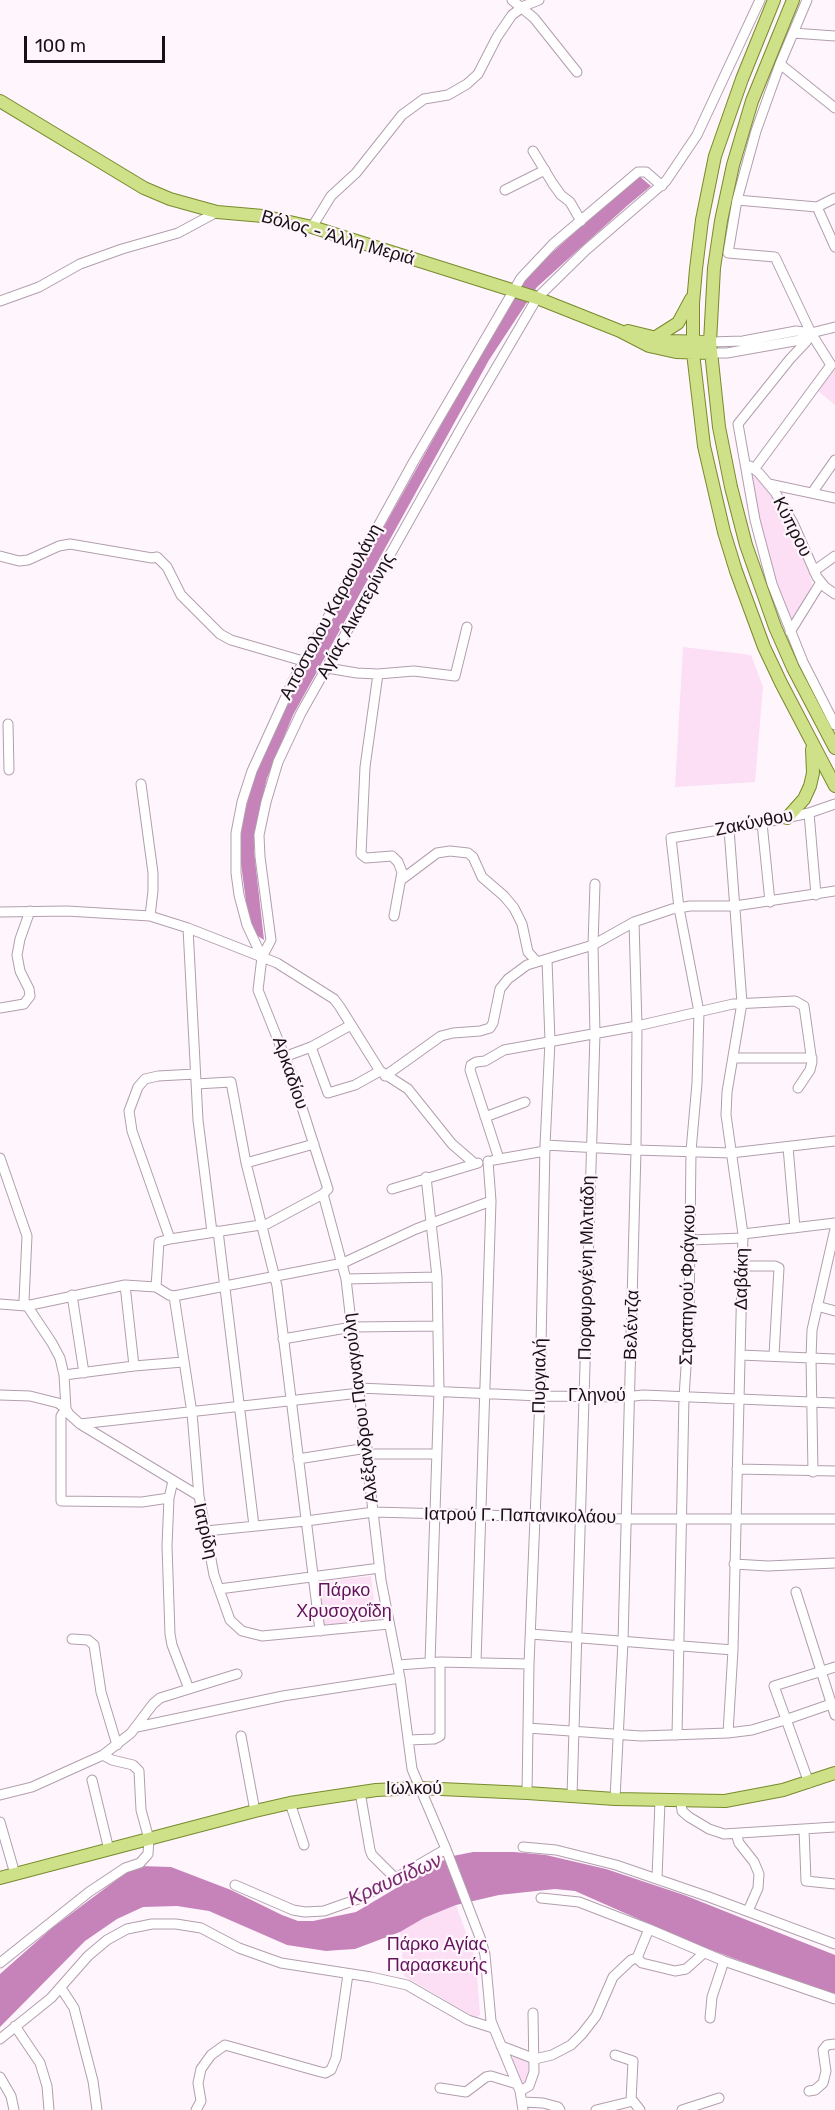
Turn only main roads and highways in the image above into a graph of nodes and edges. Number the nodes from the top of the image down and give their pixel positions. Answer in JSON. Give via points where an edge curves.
{"nodes":[{"id":1,"x":774,"y":0,"type":"edge"},
{"id":2,"x":793,"y":0,"type":"edge"},
{"id":3,"x":0,"y":101,"type":"edge"},
{"id":4,"x":694,"y":292,"type":"junction"},
{"id":5,"x":620,"y":331,"type":"junction"},
{"id":6,"x":656,"y":337,"type":"junction"},
{"id":7,"x":692,"y":348,"type":"junction"},
{"id":8,"x":710,"y":348,"type":"junction"},
{"id":9,"x":811,"y":742,"type":"junction"},
{"id":10,"x":835,"y":748,"type":"edge"},
{"id":11,"x":835,"y":786,"type":"edge"},
{"id":12,"x":788,"y":818,"type":"road end"},
{"id":13,"x":835,"y":1773,"type":"edge"},
{"id":14,"x":0,"y":1878,"type":"edge"}],
"edges":[{"from":1,"to":4,"type":"main road","via":[[715,156],[702,220]]},
{"from":2,"to":8,"type":"main road","via":[[752,101],[733,165],[714,268]]},
{"from":3,"to":5,"type":"main road","name":"Βόλος - Άλλη Μεριά","via":[[144,188],[170,199],[217,212],[263,216],[312,227],[537,298]]},
{"from":4,"to":6,"type":"main road","via":[[680,320]]},
{"from":4,"to":7,"type":"main road"},
{"from":5,"to":6,"type":"main road","name":"Βόλος - Άλλη Μεριά"},
{"from":5,"to":7,"type":"main road","name":"Βόλος - Άλλη Μεριά","via":[[654,347]]},
{"from":6,"to":7,"type":"main road","name":"Βόλος - Άλλη Μεριά"},
{"from":7,"to":8,"type":"main road","name":"Βόλος - Άλλη Μεριά"},
{"from":7,"to":9,"type":"main road","via":[[704,446],[728,547],[764,647]]},
{"from":8,"to":10,"type":"main road","via":[[719,427],[746,545],[793,668]]},
{"from":9,"to":11,"type":"main road"},
{"from":9,"to":12,"type":"main road","via":[[810,786]]},
{"from":13,"to":14,"type":"main road","name":"Ιωλκού","via":[[743,1799],[681,1802],[419,1788],[360,1792],[255,1811]]}]}
